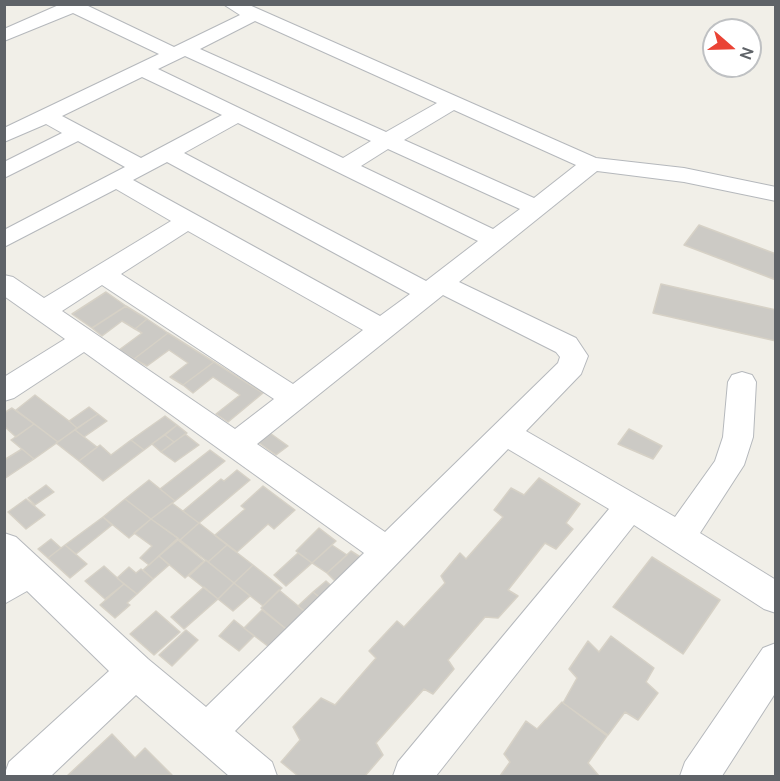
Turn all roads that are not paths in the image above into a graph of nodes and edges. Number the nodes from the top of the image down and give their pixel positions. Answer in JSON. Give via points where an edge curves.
{"nodes":[{"id":1,"x":231,"y":4,"type":"edge"},
{"id":2,"x":71,"y":5,"type":"edge"},
{"id":3,"x":256,"y":14,"type":"junction"},
{"id":4,"x":4,"y":36,"type":"edge"},
{"id":5,"x":179,"y":51,"type":"junction"},
{"id":6,"x":142,"y":69,"type":"junction"},
{"id":7,"x":453,"y":102,"type":"junction"},
{"id":8,"x":238,"y":115,"type":"junction"},
{"id":9,"x":47,"y":116,"type":"junction"},
{"id":10,"x":80,"y":132,"type":"junction"},
{"id":11,"x":4,"y":136,"type":"edge"},
{"id":12,"x":389,"y":141,"type":"junction"},
{"id":13,"x":168,"y":153,"type":"junction"},
{"id":14,"x":592,"y":165,"type":"junction"},
{"id":15,"x":142,"y":167,"type":"junction"},
{"id":16,"x":342,"y":167,"type":"junction"},
{"id":17,"x":4,"y":171,"type":"edge"},
{"id":18,"x":118,"y":181,"type":"junction"},
{"id":19,"x":776,"y":194,"type":"edge"},
{"id":20,"x":536,"y":208,"type":"junction"},
{"id":21,"x":187,"y":221,"type":"junction"},
{"id":22,"x":4,"y":240,"type":"edge"},
{"id":23,"x":496,"y":240,"type":"junction"},
{"id":24,"x":103,"y":274,"type":"junction"},
{"id":25,"x":4,"y":283,"type":"edge"},
{"id":26,"x":435,"y":288,"type":"junction"},
{"id":27,"x":43,"y":310,"type":"junction"},
{"id":28,"x":382,"y":329,"type":"junction"},
{"id":29,"x":84,"y":339,"type":"junction"},
{"id":30,"x":742,"y":382,"type":"dead end"},
{"id":31,"x":4,"y":391,"type":"edge"},
{"id":32,"x":294,"y":398,"type":"junction"},
{"id":33,"x":504,"y":432,"type":"junction"},
{"id":34,"x":235,"y":445,"type":"junction"},
{"id":35,"x":630,"y":506,"type":"junction"},
{"id":36,"x":679,"y":537,"type":"junction"},
{"id":37,"x":388,"y":552,"type":"junction"},
{"id":38,"x":13,"y":569,"type":"edge"},
{"id":39,"x":776,"y":598,"type":"edge"},
{"id":40,"x":776,"y":660,"type":"edge"},
{"id":41,"x":135,"y":670,"type":"junction"},
{"id":42,"x":208,"y":732,"type":"junction"},
{"id":43,"x":23,"y":777,"type":"edge"},
{"id":44,"x":258,"y":777,"type":"edge"},
{"id":45,"x":412,"y":777,"type":"edge"},
{"id":46,"x":699,"y":777,"type":"edge"}],
"edges":[{"from":1,"to":3,"type":"street"},
{"from":2,"to":4,"type":"street"},
{"from":2,"to":5,"type":"street"},
{"from":3,"to":5,"type":"street"},
{"from":3,"to":7,"type":"street"},
{"from":5,"to":6,"type":"street"},
{"from":5,"to":12,"type":"street"},
{"from":6,"to":8,"type":"street"},
{"from":6,"to":9,"type":"street"},
{"from":7,"to":12,"type":"street"},
{"from":7,"to":14,"type":"street"},
{"from":8,"to":13,"type":"street"},
{"from":8,"to":16,"type":"street"},
{"from":9,"to":10,"type":"street"},
{"from":9,"to":11,"type":"street"},
{"from":10,"to":15,"type":"street"},
{"from":10,"to":17,"type":"street"},
{"from":12,"to":16,"type":"street"},
{"from":12,"to":20,"type":"street"},
{"from":13,"to":15,"type":"street"},
{"from":13,"to":26,"type":"street"},
{"from":14,"to":19,"type":"street","via":[[696,177]]},
{"from":14,"to":20,"type":"street"},
{"from":15,"to":18,"type":"street"},
{"from":16,"to":23,"type":"street"},
{"from":18,"to":21,"type":"street"},
{"from":18,"to":22,"type":"street"},
{"from":20,"to":23,"type":"street"},
{"from":21,"to":24,"type":"street"},
{"from":21,"to":28,"type":"street"},
{"from":23,"to":26,"type":"street"},
{"from":24,"to":27,"type":"street"},
{"from":24,"to":32,"type":"street"},
{"from":25,"to":27,"type":"street"},
{"from":26,"to":28,"type":"street"},
{"from":26,"to":33,"type":"street","via":[[566,345],[574,356],[571,367]]},
{"from":27,"to":29,"type":"street"},
{"from":28,"to":32,"type":"street"},
{"from":29,"to":31,"type":"street"},
{"from":29,"to":34,"type":"street"},
{"from":30,"to":36,"type":"street","via":[[738,437],[729,465]]},
{"from":32,"to":34,"type":"street"},
{"from":33,"to":35,"type":"street"},
{"from":33,"to":37,"type":"street"},
{"from":34,"to":37,"type":"street"},
{"from":35,"to":36,"type":"street"},
{"from":35,"to":45,"type":"street"},
{"from":36,"to":39,"type":"street"},
{"from":37,"to":42,"type":"street"},
{"from":38,"to":41,"type":"street"},
{"from":40,"to":46,"type":"street"},
{"from":41,"to":42,"type":"street"},
{"from":41,"to":43,"type":"street"},
{"from":42,"to":44,"type":"street"}]}
